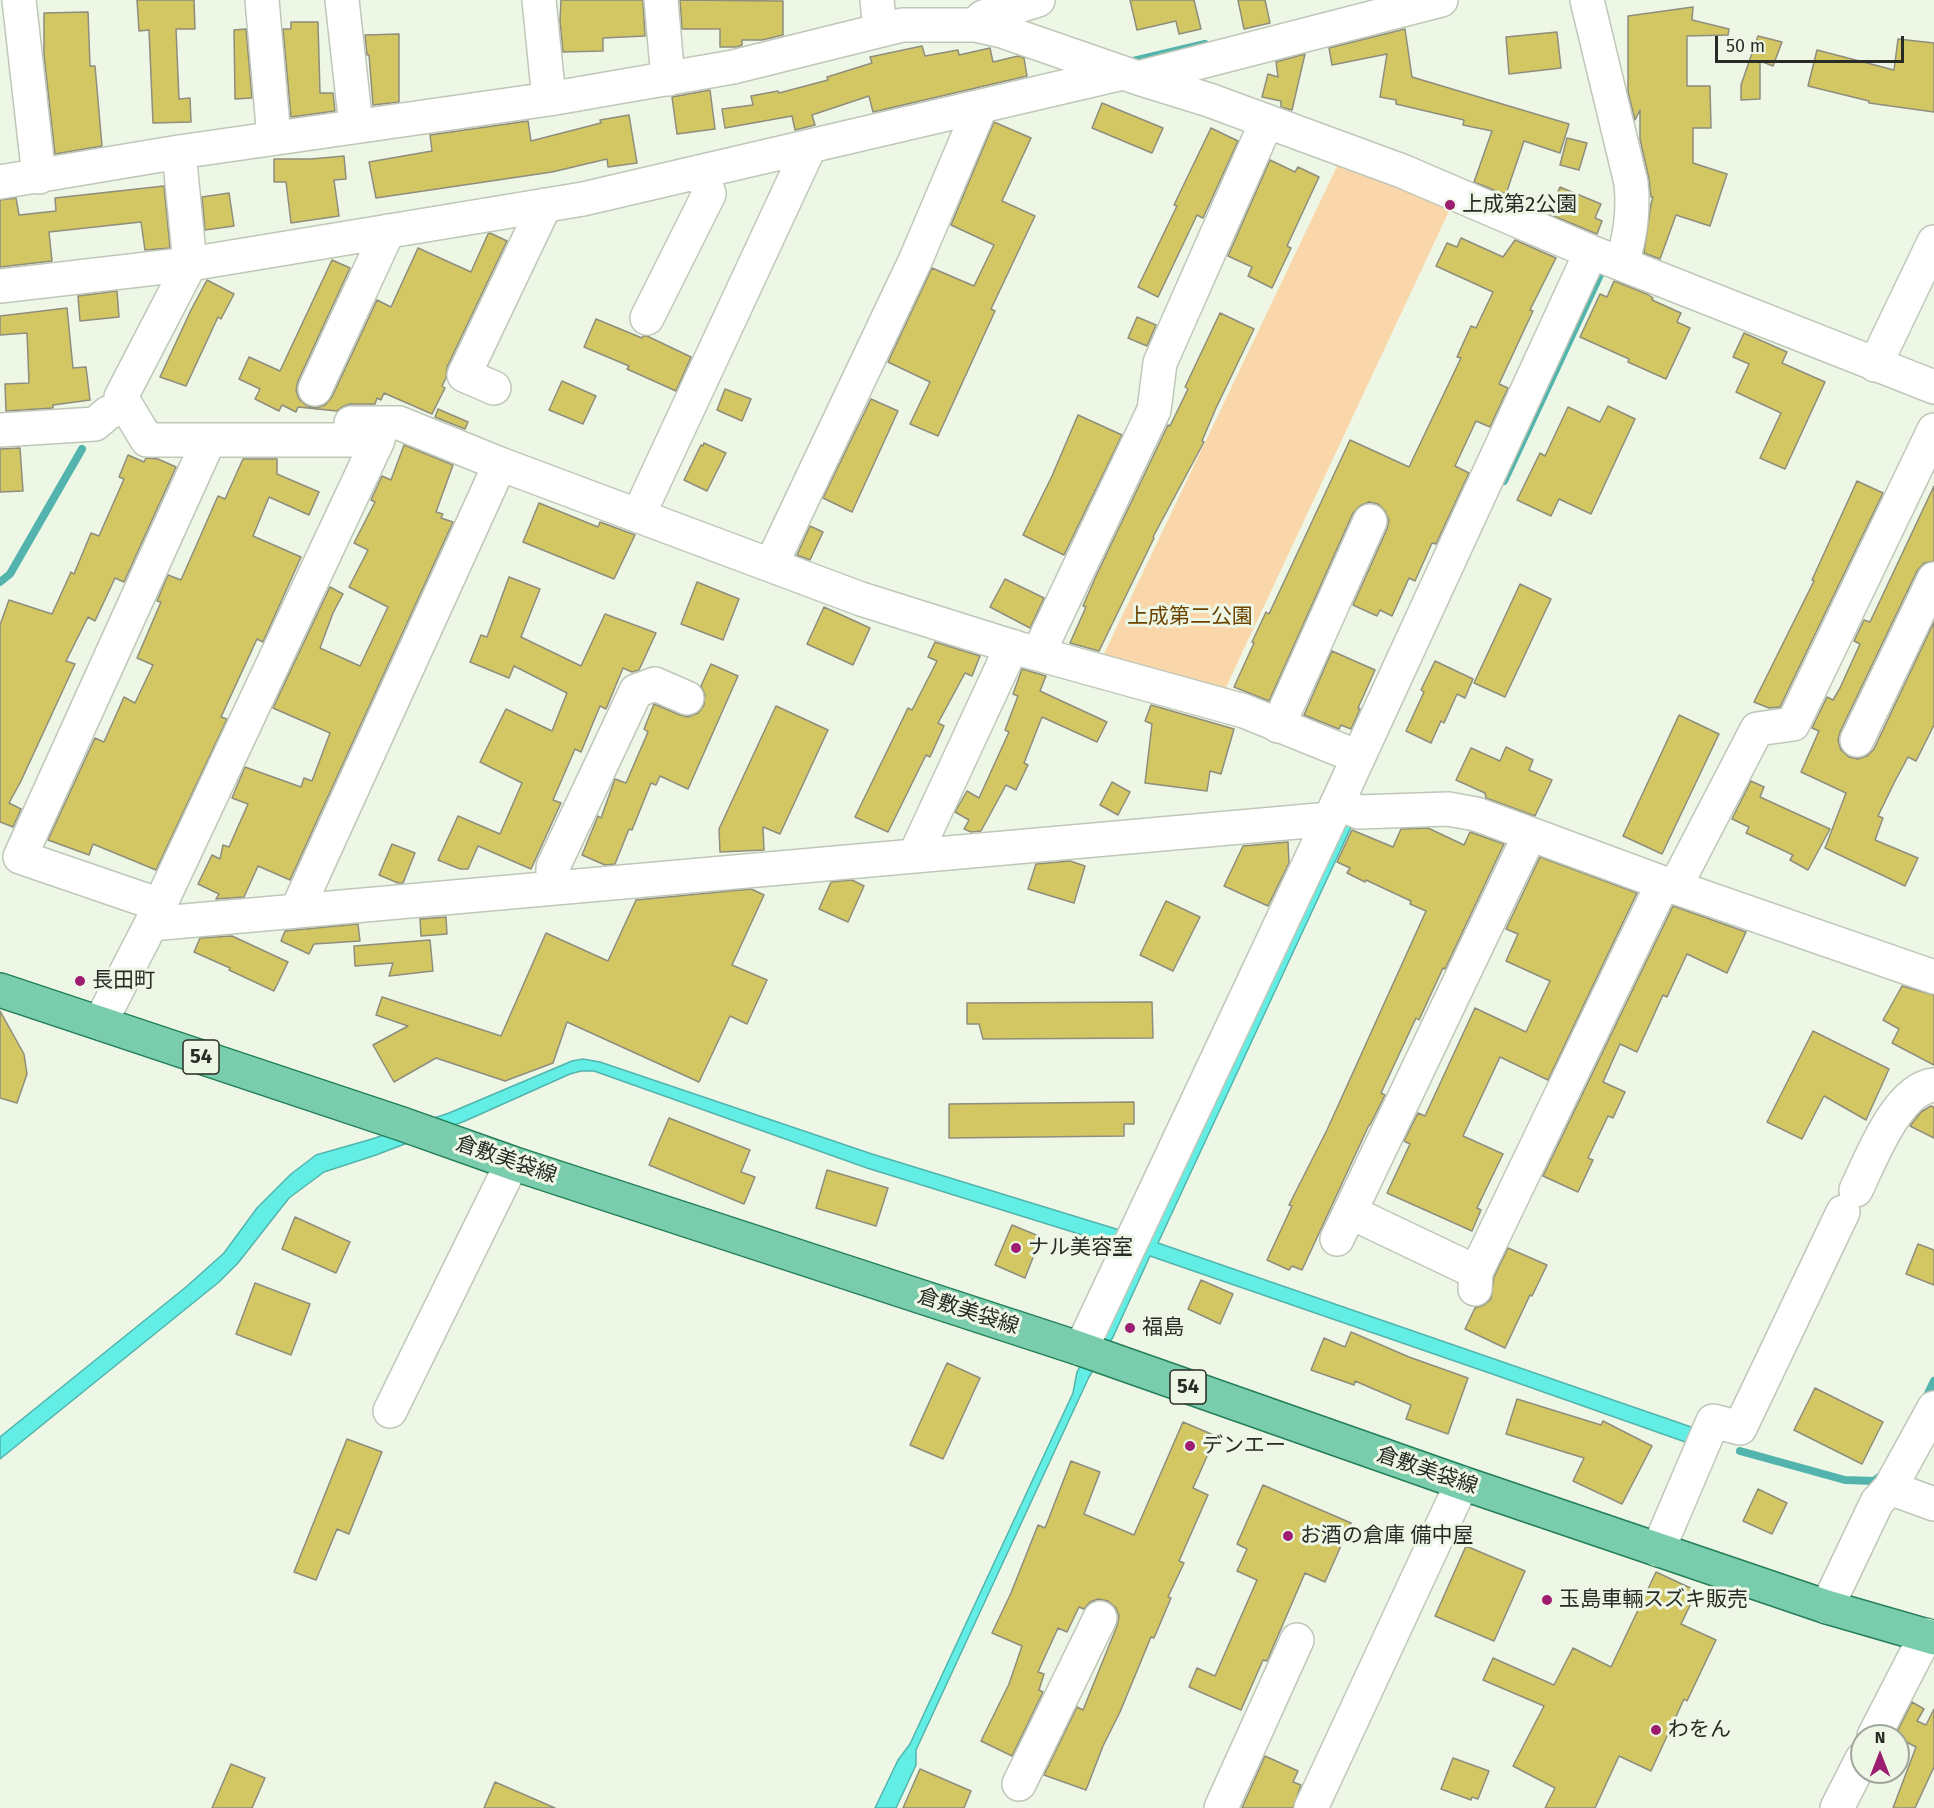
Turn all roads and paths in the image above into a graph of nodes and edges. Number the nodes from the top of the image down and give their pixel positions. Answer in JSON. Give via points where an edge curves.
{"nodes":[{"id":1,"x":19,"y":0,"type":"edge"},
{"id":2,"x":262,"y":0,"type":"edge"},
{"id":3,"x":342,"y":0,"type":"edge"},
{"id":4,"x":539,"y":0,"type":"edge"},
{"id":5,"x":661,"y":0,"type":"edge"},
{"id":6,"x":1038,"y":0,"type":"edge"},
{"id":7,"x":1442,"y":0,"type":"edge"},
{"id":8,"x":1587,"y":0,"type":"edge"},
{"id":9,"x":878,"y":15,"type":"edge"},
{"id":10,"x":975,"y":25,"type":"junction"},
{"id":11,"x":1117,"y":71,"type":"junction"},
{"id":12,"x":668,"y":79,"type":"junction"},
{"id":13,"x":549,"y":99,"type":"junction"},
{"id":14,"x":981,"y":106,"type":"junction"},
{"id":15,"x":1267,"y":121,"type":"junction"},
{"id":16,"x":356,"y":126,"type":"junction"},
{"id":17,"x":274,"y":138,"type":"junction"},
{"id":18,"x":810,"y":146,"type":"junction"},
{"id":19,"x":179,"y":152,"type":"junction"},
{"id":20,"x":702,"y":171,"type":"junction"},
{"id":21,"x":39,"y":177,"type":"junction"},
{"id":22,"x":0,"y":182,"type":"edge"},
{"id":23,"x":545,"y":206,"type":"junction"},
{"id":24,"x":388,"y":231,"type":"junction"},
{"id":25,"x":1934,"y":242,"type":"edge"},
{"id":26,"x":190,"y":257,"type":"junction"},
{"id":27,"x":1607,"y":258,"type":"junction"},
{"id":28,"x":0,"y":286,"type":"edge"},
{"id":29,"x":647,"y":318,"type":"dead end"},
{"id":30,"x":1875,"y":365,"type":"junction"},
{"id":31,"x":1934,"y":387,"type":"edge"},
{"id":32,"x":494,"y":388,"type":"dead end"},
{"id":33,"x":315,"y":389,"type":"dead end"},
{"id":34,"x":132,"y":415,"type":"junction"},
{"id":35,"x":0,"y":430,"type":"edge"},
{"id":36,"x":1934,"y":430,"type":"edge"},
{"id":37,"x":208,"y":440,"type":"junction"},
{"id":38,"x":500,"y":464,"type":"junction"},
{"id":39,"x":638,"y":516,"type":"junction"},
{"id":40,"x":1370,"y":521,"type":"dead end"},
{"id":41,"x":771,"y":565,"type":"junction"},
{"id":42,"x":1934,"y":579,"type":"edge"},
{"id":43,"x":1025,"y":650,"type":"junction"},
{"id":44,"x":687,"y":698,"type":"dead end"},
{"id":45,"x":1278,"y":726,"type":"junction"},
{"id":46,"x":1857,"y":740,"type":"dead end"},
{"id":47,"x":1358,"y":757,"type":"junction"},
{"id":48,"x":1343,"y":810,"type":"junction"},
{"id":49,"x":1530,"y":834,"type":"junction"},
{"id":50,"x":915,"y":855,"type":"junction"},
{"id":51,"x":1669,"y":885,"type":"junction"},
{"id":52,"x":553,"y":887,"type":"junction"},
{"id":53,"x":297,"y":910,"type":"junction"},
{"id":54,"x":156,"y":914,"type":"junction"},
{"id":55,"x":1934,"y":977,"type":"edge"},
{"id":56,"x":0,"y":990,"type":"edge"},
{"id":57,"x":100,"y":1023,"type":"junction"},
{"id":58,"x":1934,"y":1085,"type":"edge"},
{"id":59,"x":512,"y":1163,"type":"junction"},
{"id":60,"x":1081,"y":1349,"type":"junction"},
{"id":61,"x":1934,"y":1408,"type":"edge"},
{"id":62,"x":390,"y":1411,"type":"dead end"},
{"id":63,"x":1462,"y":1483,"type":"junction"},
{"id":64,"x":1890,"y":1488,"type":"junction"},
{"id":65,"x":1934,"y":1504,"type":"edge"},
{"id":66,"x":1658,"y":1550,"type":"junction"},
{"id":67,"x":1827,"y":1607,"type":"junction"},
{"id":68,"x":1100,"y":1618,"type":"dead end"},
{"id":69,"x":1930,"y":1636,"type":"edge"},
{"id":70,"x":1297,"y":1640,"type":"dead end"},
{"id":71,"x":1881,"y":1724,"type":"edge"},
{"id":72,"x":1850,"y":1783,"type":"edge"},
{"id":73,"x":1018,"y":1784,"type":"dead end"},
{"id":74,"x":1221,"y":1808,"type":"edge"},
{"id":75,"x":1311,"y":1808,"type":"edge"},
{"id":76,"x":1837,"y":1808,"type":"edge"}],
"edges":[{"from":1,"to":21,"type":"street"},
{"from":2,"to":17,"type":"street"},
{"from":3,"to":16,"type":"street"},
{"from":4,"to":13,"type":"street"},
{"from":5,"to":12,"type":"street"},
{"from":6,"to":10,"type":"street","via":[[983,17]]},
{"from":7,"to":11,"type":"street"},
{"from":8,"to":27,"type":"street","via":[[1634,204],[1632,224]]},
{"from":9,"to":10,"type":"street","via":[[902,24]]},
{"from":9,"to":12,"type":"street","via":[[733,67]]},
{"from":10,"to":11,"type":"street"},
{"from":11,"to":14,"type":"street"},
{"from":11,"to":15,"type":"street"},
{"from":12,"to":13,"type":"street"},
{"from":13,"to":16,"type":"street"},
{"from":14,"to":18,"type":"street"},
{"from":14,"to":41,"type":"street","via":[[916,260]]},
{"from":15,"to":27,"type":"street","via":[[1402,171]]},
{"from":15,"to":43,"type":"street","via":[[1160,363],[1154,410]]},
{"from":16,"to":17,"type":"street"},
{"from":17,"to":19,"type":"street"},
{"from":18,"to":20,"type":"street"},
{"from":18,"to":39,"type":"street"},
{"from":19,"to":21,"type":"street"},
{"from":19,"to":26,"type":"street"},
{"from":20,"to":23,"type":"street"},
{"from":20,"to":29,"type":"street","via":[[709,194]]},
{"from":21,"to":22,"type":"street"},
{"from":23,"to":24,"type":"street"},
{"from":23,"to":32,"type":"street","via":[[464,375]]},
{"from":24,"to":26,"type":"street"},
{"from":24,"to":33,"type":"street"},
{"from":25,"to":30,"type":"street"},
{"from":26,"to":28,"type":"street"},
{"from":26,"to":34,"type":"street","via":[[121,397]]},
{"from":27,"to":30,"type":"street"},
{"from":27,"to":47,"type":"street"},
{"from":30,"to":31,"type":"street"},
{"from":34,"to":35,"type":"street","via":[[108,413],[95,424]]},
{"from":34,"to":37,"type":"street","via":[[147,440]]},
{"from":34,"to":38,"type":"street","via":[[399,423]]},
{"from":36,"to":51,"type":"street","via":[[1792,724],[1756,729]]},
{"from":37,"to":54,"type":"street","via":[[20,857]]},
{"from":37,"to":54,"type":"street","via":[[378,440]]},
{"from":38,"to":39,"type":"street"},
{"from":38,"to":53,"type":"street"},
{"from":39,"to":41,"type":"street"},
{"from":40,"to":45,"type":"street"},
{"from":41,"to":43,"type":"street","via":[[861,599]]},
{"from":42,"to":46,"type":"street"},
{"from":43,"to":45,"type":"street","via":[[1244,711]]},
{"from":43,"to":50,"type":"street"},
{"from":44,"to":52,"type":"street","via":[[656,684],[636,691],[553,867]]},
{"from":45,"to":47,"type":"street"},
{"from":47,"to":48,"type":"street"},
{"from":48,"to":49,"type":"street","via":[[1448,809],[1476,814]]},
{"from":48,"to":50,"type":"street"},
{"from":48,"to":60,"type":"street"},
{"from":49,"to":51,"type":"street"},
{"from":49,"to":51,"type":"street","via":[[1343,1226],[1475,1280]]},
{"from":50,"to":52,"type":"street"},
{"from":51,"to":55,"type":"street"},
{"from":52,"to":53,"type":"street"},
{"from":53,"to":54,"type":"street"},
{"from":54,"to":57,"type":"street"},
{"from":56,"to":57,"type":"main road","name":"倉敷美袋線","number":"54"},
{"from":57,"to":59,"type":"main road","name":"倉敷美袋線","number":"54"},
{"from":58,"to":66,"type":"street","via":[[1922,1086],[1895,1112],[1740,1428],[1713,1421]]},
{"from":59,"to":60,"type":"main road","name":"倉敷美袋線","number":"54"},
{"from":59,"to":62,"type":"street"},
{"from":60,"to":63,"type":"main road","name":"倉敷美袋線","number":"54"},
{"from":61,"to":64,"type":"street"},
{"from":63,"to":66,"type":"main road","name":"倉敷美袋線","number":"54"},
{"from":63,"to":75,"type":"street"},
{"from":64,"to":65,"type":"street"},
{"from":64,"to":67,"type":"street","via":[[1877,1502]]},
{"from":66,"to":67,"type":"main road","name":"倉敷美袋線","number":"54"},
{"from":67,"to":69,"type":"main road","name":"倉敷美袋線","number":"54"},
{"from":68,"to":73,"type":"street"},
{"from":69,"to":71,"type":"street"},
{"from":70,"to":74,"type":"street"},
{"from":72,"to":76,"type":"street"}]}
